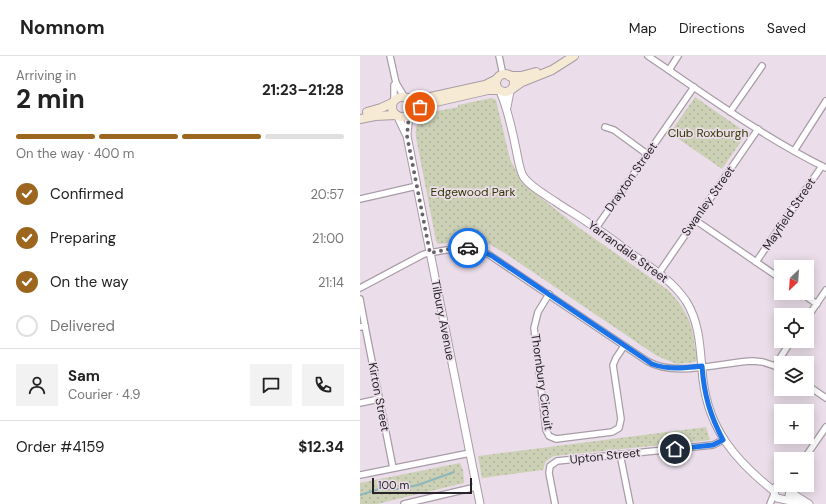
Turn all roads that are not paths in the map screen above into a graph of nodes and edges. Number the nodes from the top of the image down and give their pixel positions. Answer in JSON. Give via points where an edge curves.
{"nodes":[{"id":1,"x":390,"y":56,"type":"edge"},
{"id":2,"x":499,"y":56,"type":"edge"},
{"id":3,"x":565,"y":56,"type":"edge"},
{"id":4,"x":574,"y":56,"type":"edge"},
{"id":5,"x":648,"y":56,"type":"edge"},
{"id":6,"x":678,"y":56,"type":"edge"},
{"id":7,"x":762,"y":66,"type":"dead end"},
{"id":8,"x":668,"y":70,"type":"junction"},
{"id":9,"x":503,"y":76,"type":"junction"},
{"id":10,"x":396,"y":83,"type":"junction"},
{"id":11,"x":694,"y":87,"type":"junction"},
{"id":12,"x":499,"y":90,"type":"junction"},
{"id":13,"x":511,"y":90,"type":"junction"},
{"id":14,"x":406,"y":98,"type":"junction"},
{"id":15,"x":826,"y":101,"type":"edge"},
{"id":16,"x":393,"y":102,"type":"junction"},
{"id":17,"x":507,"y":107,"type":"junction"},
{"id":18,"x":730,"y":112,"type":"junction"},
{"id":19,"x":360,"y":114,"type":"edge"},
{"id":20,"x":409,"y":114,"type":"junction"},
{"id":21,"x":397,"y":116,"type":"junction"},
{"id":22,"x":360,"y":119,"type":"edge"},
{"id":23,"x":605,"y":127,"type":"dead end"},
{"id":24,"x":758,"y":129,"type":"junction"},
{"id":25,"x":407,"y":136,"type":"junction"},
{"id":26,"x":794,"y":151,"type":"junction"},
{"id":27,"x":647,"y":154,"type":"junction"},
{"id":28,"x":824,"y":167,"type":"edge"},
{"id":29,"x":417,"y":186,"type":"junction"},
{"id":30,"x":360,"y":199,"type":"edge"},
{"id":31,"x":695,"y":220,"type":"junction"},
{"id":32,"x":596,"y":228,"type":"junction"},
{"id":33,"x":430,"y":253,"type":"junction"},
{"id":34,"x":756,"y":262,"type":"junction"},
{"id":35,"x":659,"y":273,"type":"junction"},
{"id":36,"x":774,"y":274,"type":"edge"},
{"id":37,"x":360,"y":288,"type":"edge"},
{"id":38,"x":826,"y":290,"type":"edge"},
{"id":39,"x":549,"y":294,"type":"junction"},
{"id":40,"x":360,"y":299,"type":"edge"},
{"id":41,"x":811,"y":300,"type":"edge"},
{"id":42,"x":817,"y":304,"type":"junction"},
{"id":43,"x":814,"y":308,"type":"edge"},
{"id":44,"x":363,"y":327,"type":"edge"},
{"id":45,"x":624,"y":346,"type":"junction"},
{"id":46,"x":702,"y":366,"type":"junction"},
{"id":47,"x":774,"y":366,"type":"edge"},
{"id":48,"x":814,"y":390,"type":"edge"},
{"id":49,"x":826,"y":398,"type":"edge"},
{"id":50,"x":379,"y":399,"type":"junction"},
{"id":51,"x":360,"y":403,"type":"edge"},
{"id":52,"x":826,"y":427,"type":"edge"},
{"id":53,"x":723,"y":440,"type":"junction"},
{"id":54,"x":809,"y":452,"type":"edge"},
{"id":55,"x":470,"y":453,"type":"junction"},
{"id":56,"x":620,"y":454,"type":"junction"},
{"id":57,"x":393,"y":468,"type":"junction"},
{"id":58,"x":360,"y":475,"type":"edge"},
{"id":59,"x":756,"y":476,"type":"junction"},
{"id":60,"x":774,"y":482,"type":"edge"},
{"id":61,"x":476,"y":487,"type":"junction"},
{"id":62,"x":788,"y":492,"type":"edge"},
{"id":63,"x":794,"y":492,"type":"edge"},
{"id":64,"x":774,"y":493,"type":"junction"},
{"id":65,"x":781,"y":501,"type":"edge"},
{"id":66,"x":404,"y":504,"type":"edge"},
{"id":67,"x":480,"y":504,"type":"edge"},
{"id":68,"x":555,"y":504,"type":"edge"},
{"id":69,"x":630,"y":504,"type":"edge"},
{"id":70,"x":770,"y":504,"type":"edge"},
{"id":71,"x":804,"y":504,"type":"edge"},
{"id":72,"x":810,"y":504,"type":"edge"}],
"edges":[{"from":1,"to":10,"type":"street"},
{"from":2,"to":9,"type":"street"},
{"from":3,"to":9,"type":"main road","via":[[530,74]]},
{"from":4,"to":13,"type":"main road"},
{"from":5,"to":8,"type":"street"},
{"from":6,"to":8,"type":"street"},
{"from":7,"to":18,"type":"street"},
{"from":8,"to":11,"type":"street"},
{"from":9,"to":12,"type":"main road","via":[[496,84]]},
{"from":9,"to":13,"type":"main road","via":[[514,82]]},
{"from":9,"to":14,"type":"main road","via":[[486,84],[426,98]]},
{"from":10,"to":14,"type":"street"},
{"from":10,"to":16,"type":"street"},
{"from":11,"to":18,"type":"street"},
{"from":11,"to":27,"type":"street","name":"Drayton Street"},
{"from":12,"to":13,"type":"main road"},
{"from":12,"to":17,"type":"street","name":"Yarrandale Street"},
{"from":12,"to":20,"type":"main road","via":[[488,90],[427,104]]},
{"from":13,"to":17,"type":"street","name":"Yarrandale Street"},
{"from":14,"to":16,"type":"main road","via":[[399,97]]},
{"from":14,"to":20,"type":"main road","via":[[411,103]]},
{"from":15,"to":26,"type":"street"},
{"from":16,"to":19,"type":"main road"},
{"from":16,"to":21,"type":"main road","via":[[391,108]]},
{"from":17,"to":32,"type":"street","name":"Yarrandale Street","via":[[524,176],[532,185]]},
{"from":18,"to":24,"type":"street"},
{"from":20,"to":21,"type":"main road"},
{"from":20,"to":25,"type":"street","name":"Tilbury Avenue"},
{"from":21,"to":22,"type":"main road"},
{"from":21,"to":25,"type":"street","name":"Tilbury Avenue"},
{"from":23,"to":27,"type":"street","via":[[614,130]]},
{"from":24,"to":26,"type":"street"},
{"from":24,"to":31,"type":"street","name":"Swanley Street"},
{"from":25,"to":29,"type":"street","name":"Tilbury Avenue"},
{"from":26,"to":28,"type":"street"},
{"from":27,"to":32,"type":"street","name":"Drayton Street"},
{"from":28,"to":34,"type":"street","name":"Mayfield Street"},
{"from":29,"to":30,"type":"street"},
{"from":29,"to":33,"type":"street","name":"Tilbury Avenue"},
{"from":31,"to":34,"type":"street"},
{"from":31,"to":35,"type":"street","name":"Swanley Street"},
{"from":32,"to":35,"type":"street","name":"Yarrandale Street"},
{"from":33,"to":37,"type":"street"},
{"from":33,"to":39,"type":"street","via":[[461,248],[482,251]]},
{"from":33,"to":55,"type":"street","name":"Tilbury Avenue"},
{"from":34,"to":36,"type":"street"},
{"from":35,"to":46,"type":"street","name":"Yarrandale Street","via":[[678,290],[690,309],[699,334]]},
{"from":38,"to":42,"type":"street"},
{"from":39,"to":45,"type":"street"},
{"from":39,"to":45,"type":"street","name":"Thornbury Circuit","via":[[538,312],[534,328],[546,430],[549,436],[556,439],[612,432],[619,428],[621,419],[613,365]]},
{"from":40,"to":44,"type":"street","name":"Kirton Street"},
{"from":41,"to":42,"type":"street"},
{"from":42,"to":43,"type":"street"},
{"from":44,"to":50,"type":"street","name":"Kirton Street"},
{"from":45,"to":46,"type":"street","via":[[661,367]]},
{"from":46,"to":47,"type":"street","via":[[753,361]]},
{"from":46,"to":53,"type":"street","name":"Yarrandale Street","via":[[710,410]]},
{"from":48,"to":49,"type":"street"},
{"from":50,"to":51,"type":"street"},
{"from":50,"to":57,"type":"street","name":"Kirton Street"},
{"from":52,"to":54,"type":"street"},
{"from":53,"to":56,"type":"street","name":"Upton Street","via":[[713,445]]},
{"from":53,"to":59,"type":"street","name":"Yarrandale Street","via":[[741,463]]},
{"from":55,"to":57,"type":"street"},
{"from":55,"to":61,"type":"street","name":"Tilbury Avenue"},
{"from":56,"to":68,"type":"street","name":"Upton Street","via":[[553,463],[549,473]]},
{"from":56,"to":69,"type":"street"},
{"from":57,"to":58,"type":"street"},
{"from":59,"to":60,"type":"street","name":"Yarrandale Street"},
{"from":59,"to":64,"type":"street","name":"Yarrandale Street"},
{"from":61,"to":66,"type":"street"},
{"from":61,"to":67,"type":"street","name":"Tilbury Avenue"},
{"from":62,"to":65,"type":"street","via":[[789,497]]},
{"from":63,"to":72,"type":"street","name":"Yarrandale Street"},
{"from":64,"to":65,"type":"street"},
{"from":64,"to":70,"type":"street"},
{"from":65,"to":71,"type":"street"}]}
